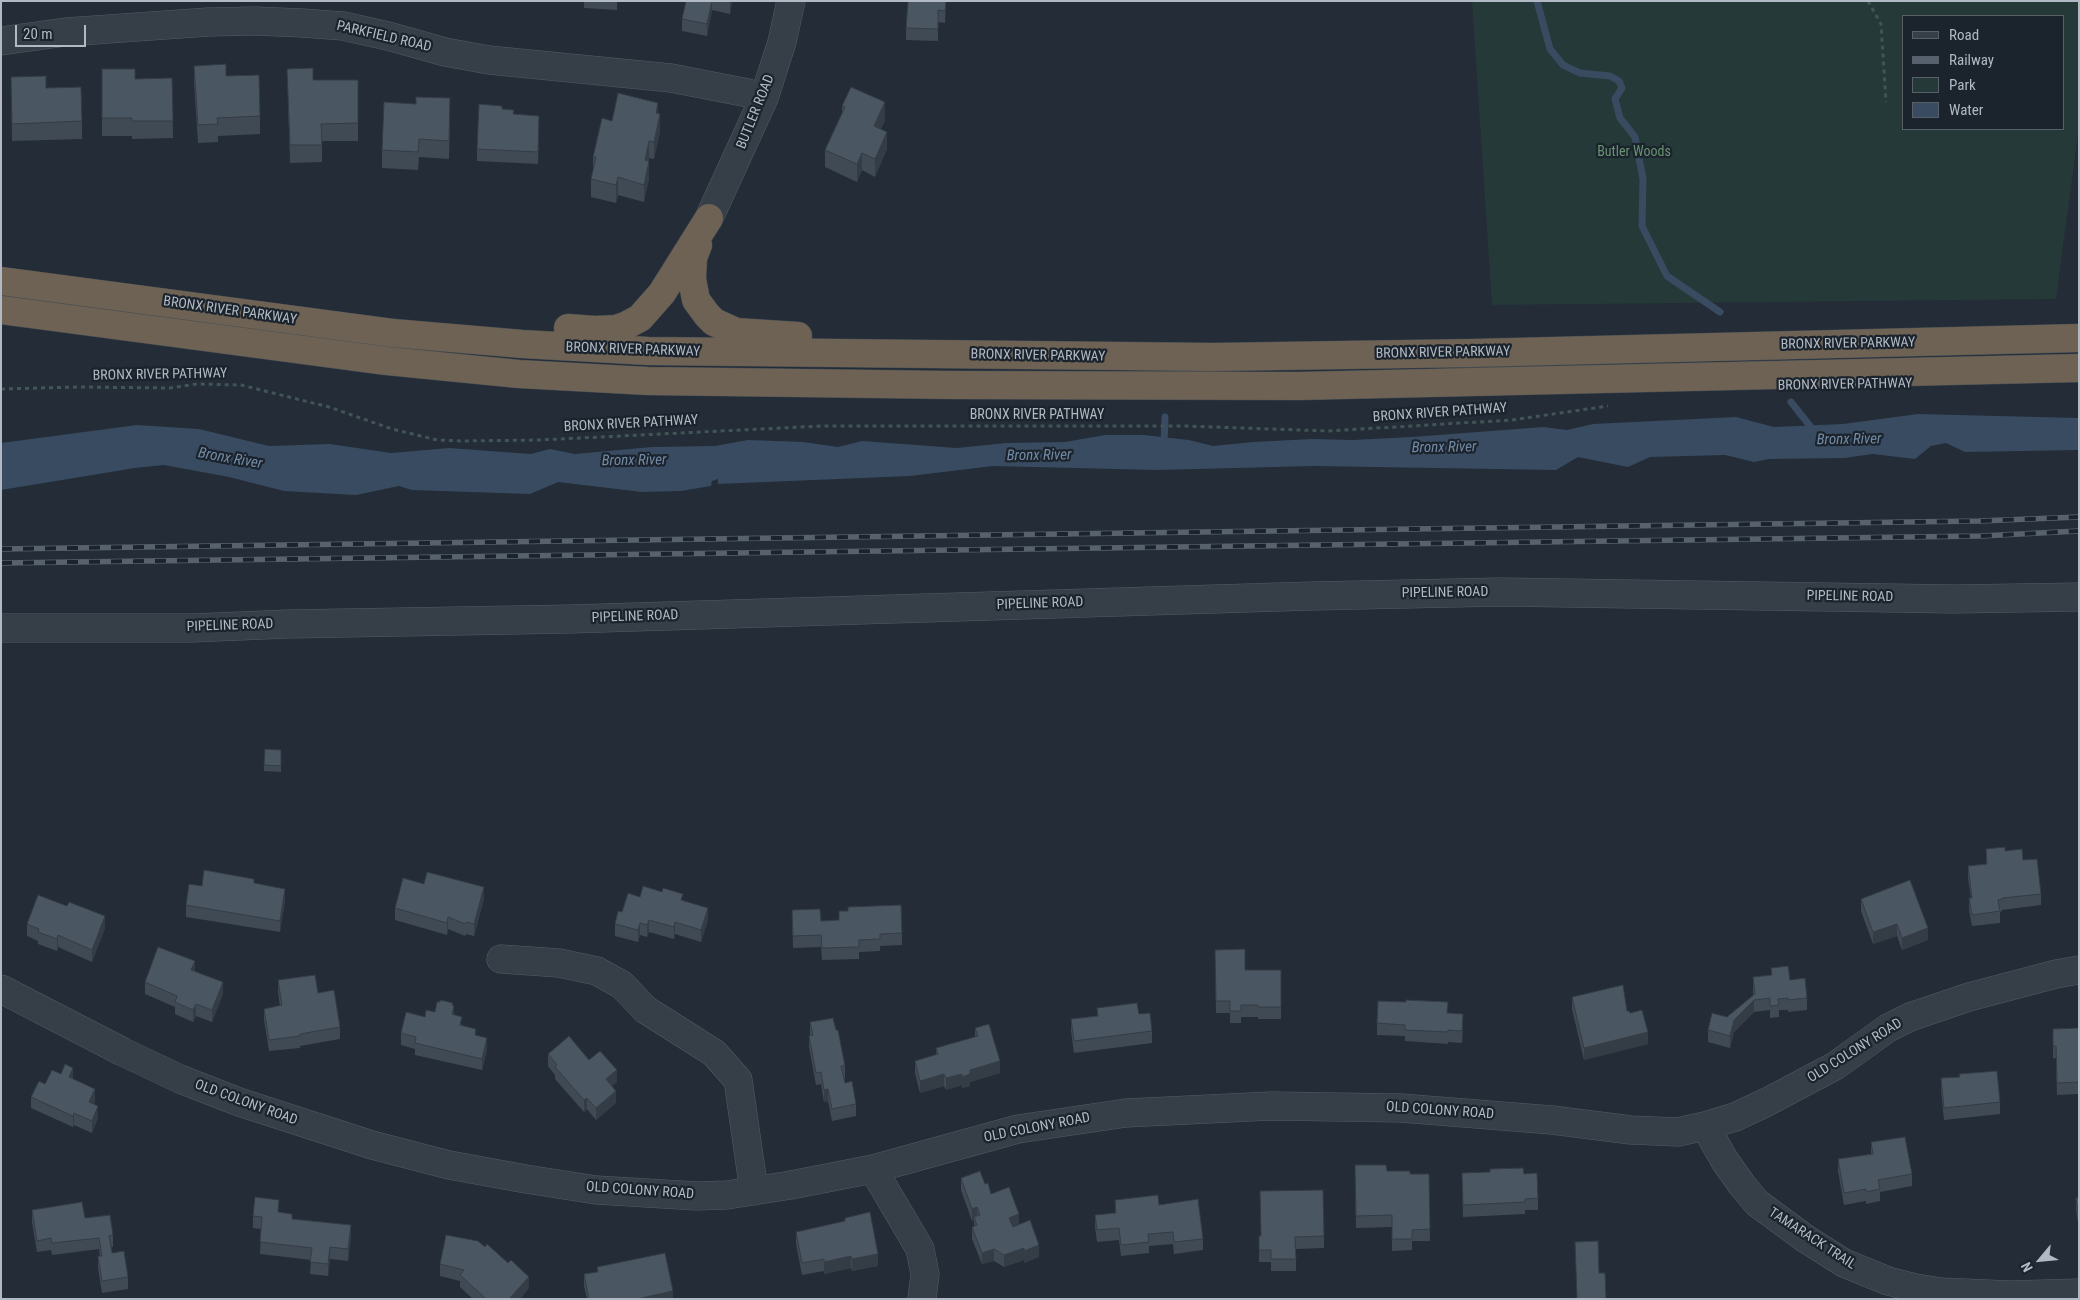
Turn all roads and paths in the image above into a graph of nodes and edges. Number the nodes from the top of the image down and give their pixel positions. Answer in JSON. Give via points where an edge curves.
{"nodes":[{"id":1,"x":791,"y":1,"type":"edge"},
{"id":2,"x":1868,"y":1,"type":"edge"},
{"id":3,"x":1,"y":41,"type":"edge"},
{"id":4,"x":764,"y":98,"type":"junction"},
{"id":5,"x":1886,"y":102,"type":"dead end"},
{"id":6,"x":709,"y":218,"type":"junction"},
{"id":7,"x":1,"y":281,"type":"edge"},
{"id":8,"x":1,"y":310,"type":"edge"},
{"id":9,"x":218,"y":310,"type":"junction"},
{"id":10,"x":2079,"y":338,"type":"edge"},
{"id":11,"x":947,"y":354,"type":"junction"},
{"id":12,"x":2079,"y":368,"type":"edge"},
{"id":13,"x":1,"y":389,"type":"edge"},
{"id":14,"x":1616,"y":406,"type":"dead end"},
{"id":15,"x":2079,"y":597,"type":"edge"},
{"id":16,"x":1,"y":628,"type":"edge"},
{"id":17,"x":501,"y":959,"type":"dead end"},
{"id":18,"x":2079,"y":970,"type":"edge"},
{"id":19,"x":1,"y":989,"type":"edge"},
{"id":20,"x":1705,"y":1126,"type":"junction"},
{"id":21,"x":874,"y":1168,"type":"junction"},
{"id":22,"x":754,"y":1191,"type":"junction"},
{"id":23,"x":2079,"y":1293,"type":"edge"},
{"id":24,"x":922,"y":1299,"type":"edge"}],
"edges":[{"from":1,"to":4,"type":"street","name":"BUTLER ROAD"},
{"from":2,"to":5,"type":"path","via":[[1881,24]]},
{"from":3,"to":4,"type":"street","name":"PARKFIELD ROAD","via":[[66,32],[208,22],[256,20],[318,24],[343,26],[489,60],[671,78]]},
{"from":4,"to":6,"type":"street","name":"BUTLER ROAD"},
{"from":6,"to":9,"type":"highway","via":[[653,304],[633,322],[616,329]]},
{"from":6,"to":11,"type":"highway","via":[[693,258],[692,279],[696,300],[714,322],[745,334],[836,337]]},
{"from":7,"to":9,"type":"highway","name":"BRONX RIVER PARKWAY"},
{"from":8,"to":12,"type":"highway","name":"BRONX RIVER PARKWAY","via":[[388,361],[510,373],[657,381],[1299,386]]},
{"from":9,"to":11,"type":"highway","name":"BRONX RIVER PARKWAY","via":[[393,333],[562,347],[736,354]]},
{"from":10,"to":11,"type":"highway","name":"BRONX RIVER PARKWAY","via":[[1309,356]]},
{"from":13,"to":14,"type":"path","name":"BRONX RIVER PATHWAY","via":[[170,388],[198,384],[241,386],[329,408],[392,429],[437,440],[463,442],[822,426],[1185,426],[1328,431],[1512,420]]},
{"from":15,"to":16,"type":"street","name":"PIPELINE ROAD","via":[[1955,599],[1501,592],[571,619],[192,628]]},
{"from":17,"to":22,"type":"street","via":[[559,963],[597,971],[622,985],[646,1010],[714,1053],[738,1080]]},
{"from":18,"to":20,"type":"street","name":"OLD COLONY ROAD","via":[[1910,1017],[1804,1083],[1743,1113]]},
{"from":19,"to":22,"type":"street","name":"OLD COLONY ROAD","via":[[180,1079],[239,1102],[449,1165],[596,1190],[697,1196]]},
{"from":20,"to":21,"type":"street","name":"OLD COLONY ROAD","via":[[1678,1132],[1631,1130],[1401,1108],[1198,1108],[1066,1120],[1018,1129]]},
{"from":20,"to":23,"type":"street","name":"TAMARACK TRAIL","via":[[1731,1169],[1757,1203],[1814,1244],[1866,1273],[1941,1292]]},
{"from":21,"to":22,"type":"street","name":"OLD COLONY ROAD"},
{"from":21,"to":24,"type":"street","via":[[920,1249],[925,1274]]}]}
